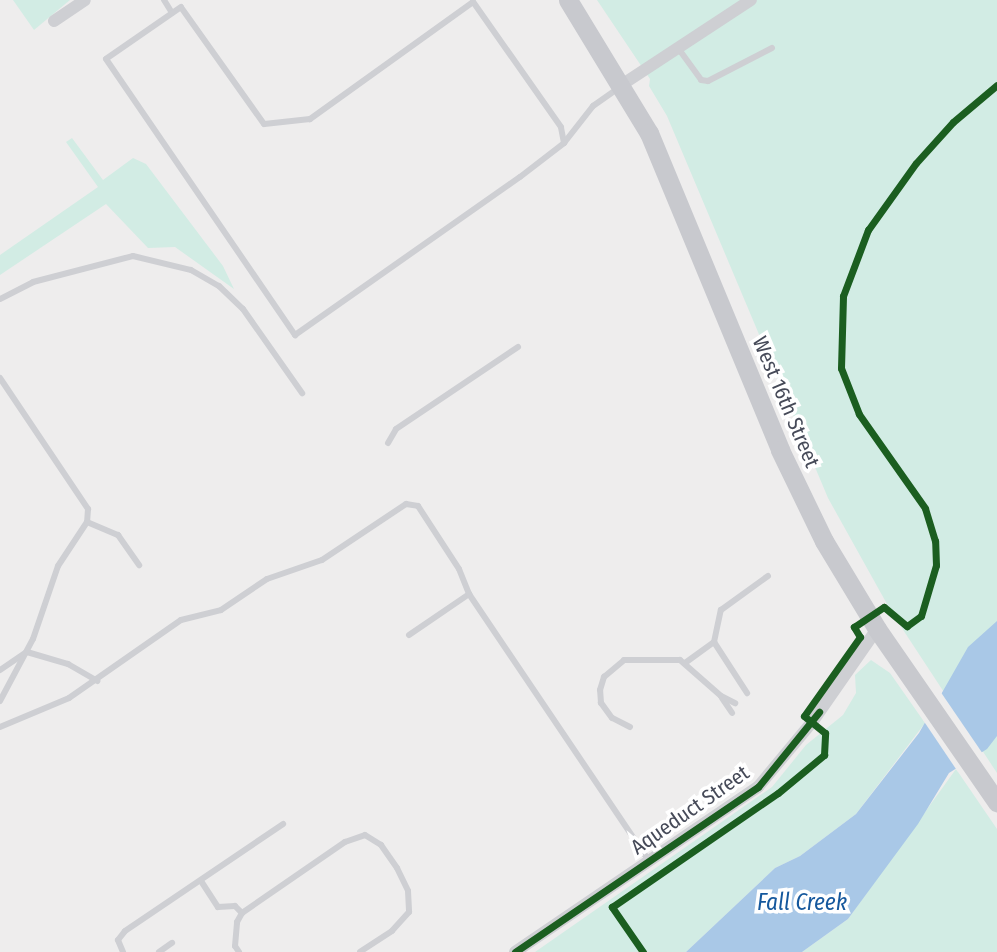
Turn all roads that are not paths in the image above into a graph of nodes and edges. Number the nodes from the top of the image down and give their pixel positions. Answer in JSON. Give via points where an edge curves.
{"nodes":[{"id":1,"x":85,"y":0,"type":"edge"},
{"id":2,"x":164,"y":0,"type":"edge"},
{"id":3,"x":568,"y":0,"type":"edge"},
{"id":4,"x":751,"y":0,"type":"edge"},
{"id":5,"x":172,"y":13,"type":"junction"},
{"id":6,"x":54,"y":21,"type":"dead end"},
{"id":7,"x":678,"y":48,"type":"junction"},
{"id":8,"x":772,"y":48,"type":"dead end"},
{"id":9,"x":623,"y":84,"type":"junction"},
{"id":10,"x":564,"y":143,"type":"junction"},
{"id":11,"x":0,"y":299,"type":"edge"},
{"id":12,"x":518,"y":347,"type":"dead end"},
{"id":13,"x":0,"y":377,"type":"edge"},
{"id":14,"x":302,"y":393,"type":"dead end"},
{"id":15,"x":388,"y":443,"type":"dead end"},
{"id":16,"x":87,"y":522,"type":"junction"},
{"id":17,"x":139,"y":565,"type":"dead end"},
{"id":18,"x":768,"y":576,"type":"dead end"},
{"id":19,"x":469,"y":594,"type":"junction"},
{"id":20,"x":877,"y":629,"type":"junction"},
{"id":21,"x":409,"y":635,"type":"dead end"},
{"id":22,"x":714,"y":642,"type":"junction"},
{"id":23,"x":27,"y":652,"type":"junction"},
{"id":24,"x":685,"y":663,"type":"junction"},
{"id":25,"x":0,"y":670,"type":"edge"},
{"id":26,"x":97,"y":681,"type":"junction"},
{"id":27,"x":747,"y":693,"type":"dead end"},
{"id":28,"x":721,"y":696,"type":"junction"},
{"id":29,"x":0,"y":701,"type":"edge"},
{"id":30,"x":735,"y":703,"type":"dead end"},
{"id":31,"x":732,"y":713,"type":"dead end"},
{"id":32,"x":0,"y":727,"type":"edge"},
{"id":33,"x":630,"y":727,"type":"dead end"},
{"id":34,"x":997,"y":802,"type":"edge"},
{"id":35,"x":283,"y":824,"type":"dead end"},
{"id":36,"x":649,"y":861,"type":"junction"},
{"id":37,"x":201,"y":881,"type":"junction"},
{"id":38,"x":242,"y":913,"type":"junction"},
{"id":39,"x":172,"y":943,"type":"dead end"},
{"id":40,"x":123,"y":952,"type":"edge"},
{"id":41,"x":159,"y":952,"type":"edge"},
{"id":42,"x":239,"y":952,"type":"edge"},
{"id":43,"x":360,"y":952,"type":"edge"},
{"id":44,"x":515,"y":952,"type":"edge"}],
"edges":[{"from":1,"to":6,"type":"street"},
{"from":2,"to":5,"type":"lane"},
{"from":3,"to":9,"type":"main road","name":"West 16th Street"},
{"from":4,"to":7,"type":"street"},
{"from":5,"to":10,"type":"lane","via":[[181,7],[264,124],[310,118],[473,2],[561,127]]},
{"from":5,"to":10,"type":"lane","via":[[106,59],[295,335]]},
{"from":7,"to":8,"type":"lane","via":[[701,80],[708,82]]},
{"from":7,"to":9,"type":"street"},
{"from":9,"to":10,"type":"lane","via":[[593,106]]},
{"from":9,"to":20,"type":"main road","name":"West 16th Street","via":[[661,158],[780,450],[824,541]]},
{"from":11,"to":14,"type":"lane","via":[[33,282],[133,256],[191,270],[219,286],[243,309]]},
{"from":12,"to":15,"type":"lane","via":[[396,429]]},
{"from":13,"to":16,"type":"lane","via":[[88,509]]},
{"from":16,"to":17,"type":"lane","via":[[118,536]]},
{"from":16,"to":23,"type":"lane","via":[[58,566]]},
{"from":18,"to":22,"type":"lane","via":[[721,610]]},
{"from":19,"to":21,"type":"lane"},
{"from":19,"to":26,"type":"lane","via":[[459,569],[418,506],[406,504],[322,561],[267,579],[221,610],[167,628]]},
{"from":19,"to":36,"type":"lane"},
{"from":20,"to":34,"type":"main road","name":"West 16th Street"},
{"from":20,"to":36,"type":"street","name":"Aqueduct Street","via":[[770,775]]},
{"from":22,"to":24,"type":"lane"},
{"from":22,"to":27,"type":"lane"},
{"from":23,"to":25,"type":"lane"},
{"from":23,"to":26,"type":"lane","via":[[68,664]]},
{"from":23,"to":29,"type":"lane"},
{"from":24,"to":28,"type":"lane"},
{"from":24,"to":33,"type":"lane","via":[[659,658],[624,660],[604,677],[601,703],[611,718]]},
{"from":26,"to":32,"type":"lane"},
{"from":28,"to":30,"type":"lane"},
{"from":28,"to":31,"type":"lane"},
{"from":35,"to":37,"type":"lane"},
{"from":36,"to":44,"type":"street","name":"Aqueduct Street"},
{"from":37,"to":38,"type":"lane","via":[[218,907],[234,906]]},
{"from":37,"to":40,"type":"lane","via":[[125,931],[118,940]]},
{"from":38,"to":42,"type":"lane","via":[[236,922]]},
{"from":38,"to":43,"type":"lane","via":[[345,842],[365,835],[381,845],[397,868],[408,891],[409,912],[392,931]]},
{"from":39,"to":41,"type":"lane"}]}
